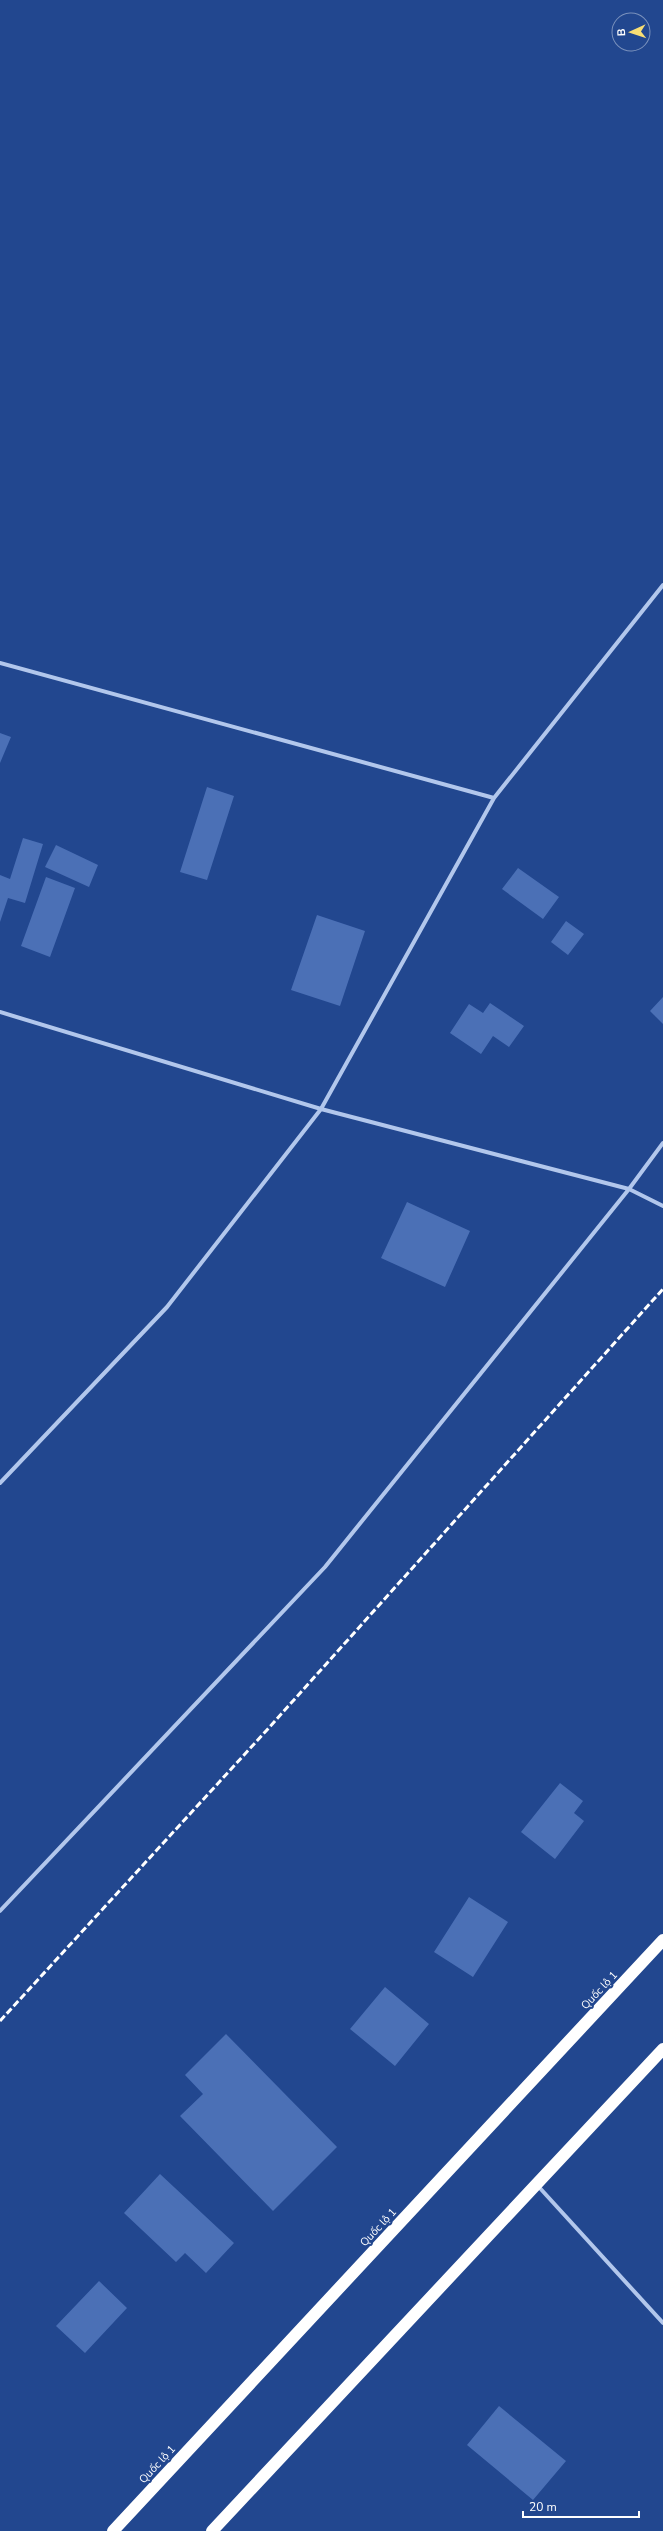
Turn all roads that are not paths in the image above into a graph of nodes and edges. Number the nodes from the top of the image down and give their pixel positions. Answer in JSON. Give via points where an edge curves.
{"nodes":[{"id":1,"x":663,"y":585,"type":"edge"},
{"id":2,"x":0,"y":663,"type":"edge"},
{"id":3,"x":494,"y":798,"type":"junction"},
{"id":4,"x":0,"y":1012,"type":"edge"},
{"id":5,"x":321,"y":1109,"type":"junction"},
{"id":6,"x":663,"y":1143,"type":"edge"},
{"id":7,"x":629,"y":1190,"type":"junction"},
{"id":8,"x":663,"y":1206,"type":"edge"},
{"id":9,"x":0,"y":1483,"type":"edge"},
{"id":10,"x":0,"y":1911,"type":"edge"},
{"id":11,"x":663,"y":1940,"type":"edge"},
{"id":12,"x":663,"y":2049,"type":"edge"},
{"id":13,"x":536,"y":2184,"type":"junction"},
{"id":14,"x":663,"y":2323,"type":"edge"},
{"id":15,"x":113,"y":2531,"type":"edge"},
{"id":16,"x":212,"y":2531,"type":"edge"}],
"edges":[{"from":1,"to":3,"type":"street"},
{"from":2,"to":3,"type":"street"},
{"from":3,"to":5,"type":"street"},
{"from":4,"to":5,"type":"street"},
{"from":5,"to":7,"type":"street"},
{"from":5,"to":9,"type":"street","via":[[167,1307]]},
{"from":6,"to":7,"type":"street"},
{"from":7,"to":8,"type":"street"},
{"from":7,"to":10,"type":"street","via":[[325,1567]]},
{"from":11,"to":15,"type":"highway","name":"Quốc lộ 1"},
{"from":12,"to":13,"type":"highway"},
{"from":13,"to":14,"type":"street"},
{"from":13,"to":16,"type":"highway"}]}
